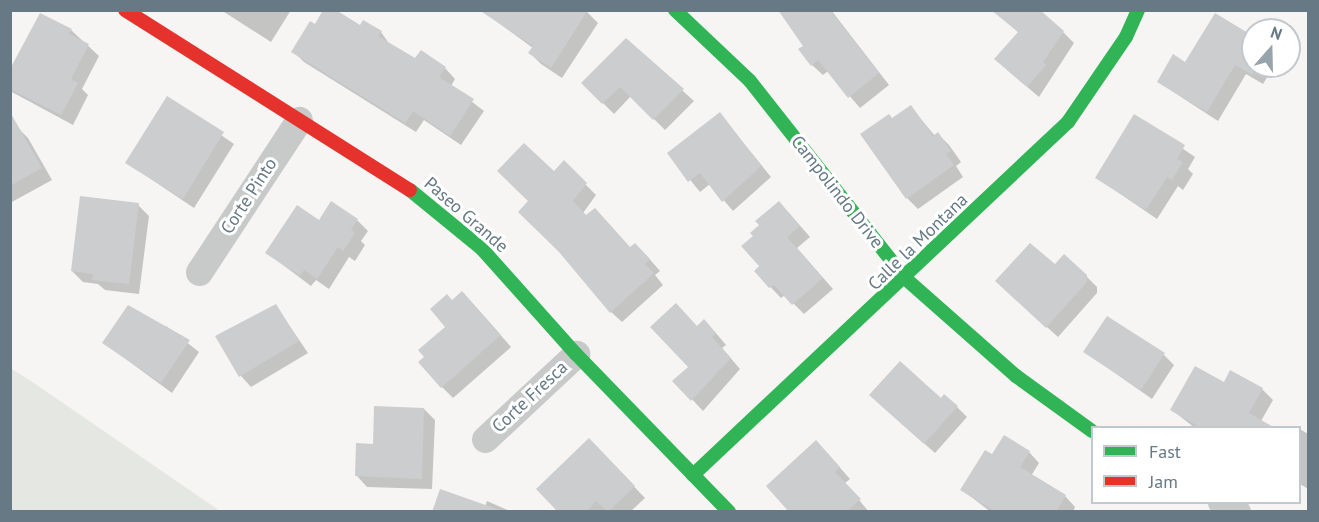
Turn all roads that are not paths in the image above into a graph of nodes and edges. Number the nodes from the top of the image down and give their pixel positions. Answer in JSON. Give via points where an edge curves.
{"nodes":[{"id":1,"x":125,"y":10,"type":"edge"},
{"id":2,"x":675,"y":10,"type":"edge"},
{"id":3,"x":1138,"y":10,"type":"edge"},
{"id":4,"x":299,"y":120,"type":"junction"},
{"id":5,"x":199,"y":272,"type":"dead end"},
{"id":6,"x":906,"y":279,"type":"junction"},
{"id":7,"x":576,"y":354,"type":"junction"},
{"id":8,"x":1091,"y":430,"type":"edge"},
{"id":9,"x":485,"y":439,"type":"dead end"},
{"id":10,"x":693,"y":475,"type":"junction"},
{"id":11,"x":1224,"y":504,"type":"edge"},
{"id":12,"x":729,"y":512,"type":"edge"},
{"id":13,"x":1237,"y":512,"type":"edge"}],
"edges":[{"from":1,"to":4,"type":"street","name":"Paseo Grande"},
{"from":2,"to":6,"type":"street","name":"Campolindo Drive","via":[[750,81]]},
{"from":3,"to":6,"type":"street","name":"Calle la Montana","via":[[1125,37],[1068,123]]},
{"from":4,"to":5,"type":"street","name":"Corte Pinto"},
{"from":4,"to":7,"type":"street","name":"Paseo Grande","via":[[425,200],[482,249]]},
{"from":6,"to":8,"type":"street","name":"Campolindo Drive","via":[[1016,376]]},
{"from":6,"to":10,"type":"street","name":"Calle la Montana"},
{"from":7,"to":9,"type":"street","name":"Corte Fresca"},
{"from":7,"to":10,"type":"street","name":"Paseo Grande"},
{"from":10,"to":12,"type":"street","name":"Paseo Grande"},
{"from":11,"to":13,"type":"street"}]}
